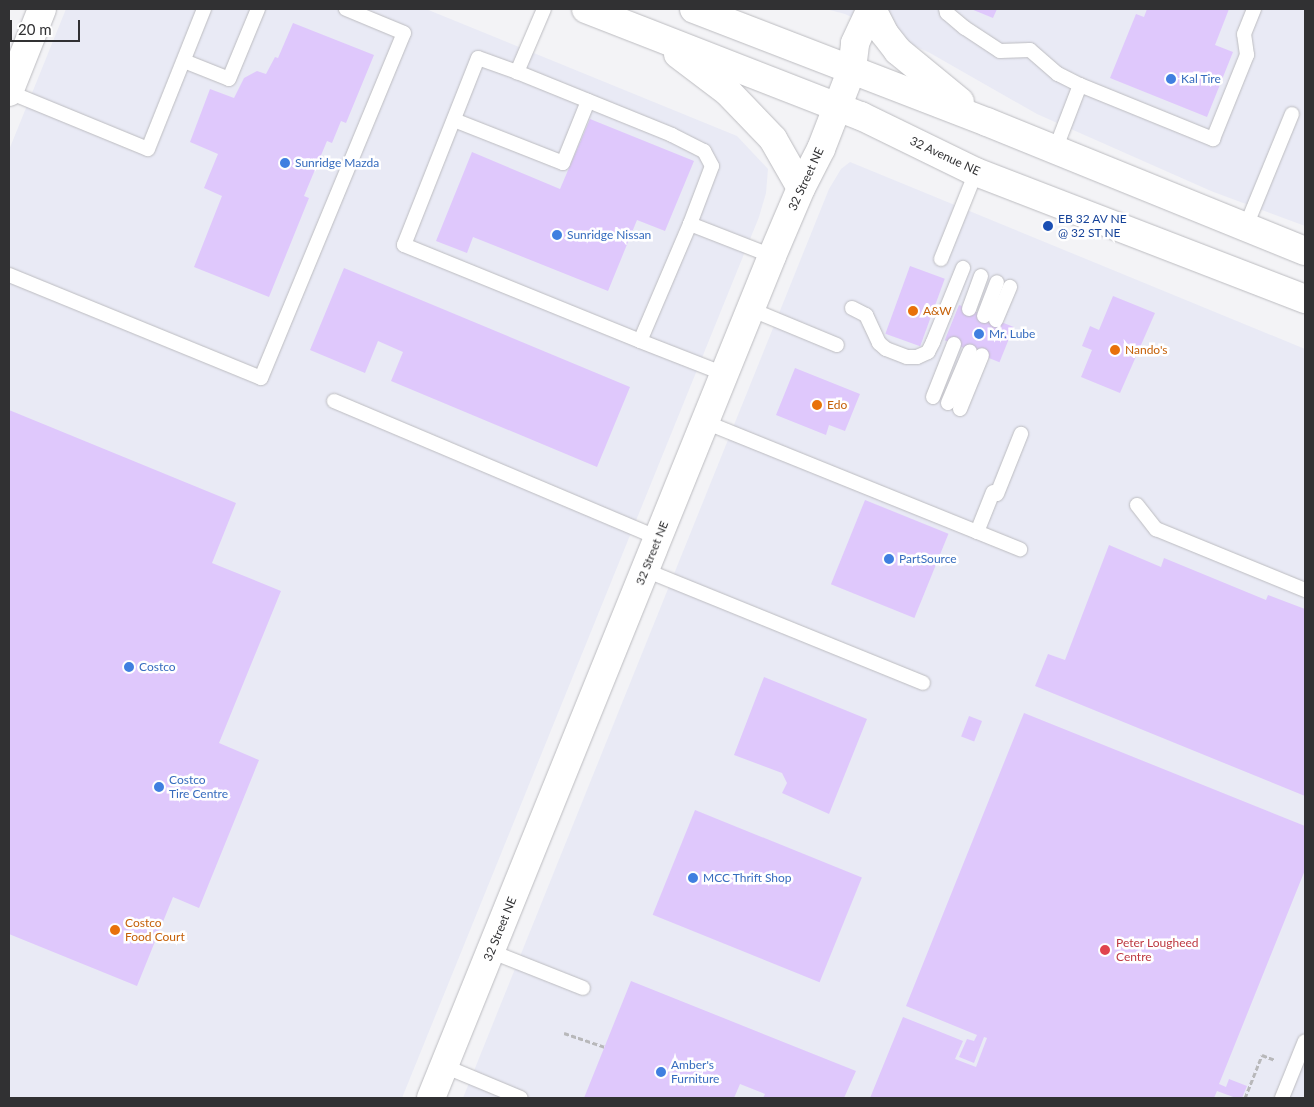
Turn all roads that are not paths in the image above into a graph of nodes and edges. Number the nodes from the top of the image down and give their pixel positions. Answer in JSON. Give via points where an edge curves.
{"nodes":[{"id":1,"x":42,"y":9,"type":"edge"},
{"id":2,"x":204,"y":9,"type":"edge"},
{"id":3,"x":258,"y":9,"type":"edge"},
{"id":4,"x":346,"y":9,"type":"edge"},
{"id":5,"x":544,"y":9,"type":"edge"},
{"id":6,"x":586,"y":9,"type":"edge"},
{"id":7,"x":694,"y":9,"type":"edge"},
{"id":8,"x":871,"y":9,"type":"edge"},
{"id":9,"x":946,"y":9,"type":"edge"},
{"id":10,"x":1254,"y":9,"type":"edge"},
{"id":11,"x":653,"y":35,"type":"junction"},
{"id":12,"x":184,"y":61,"type":"junction"},
{"id":13,"x":852,"y":69,"type":"junction"},
{"id":14,"x":517,"y":72,"type":"junction"},
{"id":15,"x":1080,"y":85,"type":"junction"},
{"id":16,"x":9,"y":92,"type":"edge"},
{"id":17,"x":588,"y":101,"type":"junction"},
{"id":18,"x":837,"y":106,"type":"junction"},
{"id":19,"x":1292,"y":114,"type":"dead end"},
{"id":20,"x":454,"y":120,"type":"junction"},
{"id":21,"x":988,"y":122,"type":"junction"},
{"id":22,"x":1055,"y":150,"type":"junction"},
{"id":23,"x":976,"y":172,"type":"junction"},
{"id":24,"x":801,"y":188,"type":"junction"},
{"id":25,"x":690,"y":224,"type":"junction"},
{"id":26,"x":1246,"y":226,"type":"junction"},
{"id":27,"x":1305,"y":251,"type":"edge"},
{"id":28,"x":772,"y":256,"type":"junction"},
{"id":29,"x":941,"y":259,"type":"dead end"},
{"id":30,"x":962,"y":268,"type":"dead end"},
{"id":31,"x":9,"y":275,"type":"edge"},
{"id":32,"x":982,"y":276,"type":"dead end"},
{"id":33,"x":1003,"y":285,"type":"dead end"},
{"id":34,"x":1305,"y":299,"type":"edge"},
{"id":35,"x":852,"y":308,"type":"dead end"},
{"id":36,"x":750,"y":309,"type":"junction"},
{"id":37,"x":968,"y":309,"type":"dead end"},
{"id":38,"x":990,"y":318,"type":"dead end"},
{"id":39,"x":640,"y":341,"type":"junction"},
{"id":40,"x":954,"y":344,"type":"dead end"},
{"id":41,"x":836,"y":345,"type":"dead end"},
{"id":42,"x":976,"y":353,"type":"dead end"},
{"id":43,"x":724,"y":374,"type":"junction"},
{"id":44,"x":933,"y":397,"type":"dead end"},
{"id":45,"x":334,"y":401,"type":"dead end"},
{"id":46,"x":954,"y":406,"type":"dead end"},
{"id":47,"x":705,"y":422,"type":"junction"},
{"id":48,"x":1021,"y":434,"type":"dead end"},
{"id":49,"x":1137,"y":505,"type":"dead end"},
{"id":50,"x":977,"y":532,"type":"junction"},
{"id":51,"x":658,"y":538,"type":"junction"},
{"id":52,"x":1020,"y":549,"type":"dead end"},
{"id":53,"x":645,"y":570,"type":"junction"},
{"id":54,"x":1305,"y":590,"type":"edge"},
{"id":55,"x":923,"y":682,"type":"dead end"},
{"id":56,"x":490,"y":951,"type":"junction"},
{"id":57,"x":583,"y":988,"type":"dead end"},
{"id":58,"x":1305,"y":1041,"type":"edge"},
{"id":59,"x":444,"y":1066,"type":"junction"},
{"id":60,"x":431,"y":1098,"type":"edge"},
{"id":61,"x":521,"y":1098,"type":"edge"},
{"id":62,"x":1282,"y":1098,"type":"edge"}],
"edges":[{"from":1,"to":16,"type":"main road"},
{"from":2,"to":12,"type":"lane"},
{"from":3,"to":12,"type":"lane","via":[[229,79]]},
{"from":4,"to":31,"type":"lane","via":[[404,33],[261,378]]},
{"from":5,"to":14,"type":"lane"},
{"from":6,"to":11,"type":"main road","name":"32 Avenue NE"},
{"from":7,"to":13,"type":"main road"},
{"from":8,"to":13,"type":"main road","name":"32 Street NE","via":[[855,42]]},
{"from":8,"to":21,"type":"main road","via":[[898,51]]},
{"from":9,"to":15,"type":"lane","via":[[965,28],[1000,50],[1030,50],[1058,74]]},
{"from":10,"to":15,"type":"lane","via":[[1244,34],[1247,55],[1213,139]]},
{"from":11,"to":18,"type":"main road","name":"32 Avenue NE"},
{"from":11,"to":24,"type":"main road","via":[[728,92],[773,139]]},
{"from":12,"to":16,"type":"lane","via":[[148,149]]},
{"from":13,"to":18,"type":"main road","name":"32 Street NE"},
{"from":13,"to":21,"type":"main road"},
{"from":14,"to":17,"type":"lane"},
{"from":14,"to":20,"type":"lane","via":[[478,58]]},
{"from":15,"to":22,"type":"lane"},
{"from":17,"to":20,"type":"lane","via":[[563,163]]},
{"from":17,"to":25,"type":"lane","via":[[704,151],[712,166]]},
{"from":18,"to":23,"type":"main road","name":"32 Avenue NE"},
{"from":18,"to":24,"type":"main road","name":"32 Street NE","via":[[821,149]]},
{"from":19,"to":26,"type":"lane"},
{"from":20,"to":39,"type":"lane","via":[[404,245]]},
{"from":21,"to":22,"type":"main road"},
{"from":22,"to":26,"type":"main road"},
{"from":23,"to":29,"type":"lane"},
{"from":23,"to":34,"type":"main road","name":"32 Avenue NE"},
{"from":24,"to":28,"type":"main road","name":"32 Street NE"},
{"from":25,"to":28,"type":"lane"},
{"from":25,"to":39,"type":"lane"},
{"from":26,"to":27,"type":"main road"},
{"from":28,"to":36,"type":"main road","name":"32 Street NE"},
{"from":30,"to":35,"type":"lane","via":[[928,352],[917,357],[886,349],[879,343],[866,315]]},
{"from":32,"to":37,"type":"lane"},
{"from":33,"to":38,"type":"lane"},
{"from":36,"to":41,"type":"lane"},
{"from":36,"to":43,"type":"main road","name":"32 Street NE"},
{"from":39,"to":43,"type":"lane"},
{"from":40,"to":44,"type":"lane"},
{"from":42,"to":46,"type":"lane"},
{"from":43,"to":47,"type":"main road","name":"32 Street NE"},
{"from":45,"to":51,"type":"lane"},
{"from":47,"to":50,"type":"lane"},
{"from":47,"to":51,"type":"main road","name":"32 Street NE"},
{"from":48,"to":50,"type":"lane"},
{"from":49,"to":54,"type":"lane","via":[[1156,529]]},
{"from":50,"to":52,"type":"lane"},
{"from":51,"to":53,"type":"main road","name":"32 Street NE"},
{"from":53,"to":55,"type":"lane"},
{"from":53,"to":56,"type":"main road","name":"32 Street NE"},
{"from":56,"to":57,"type":"lane"},
{"from":56,"to":59,"type":"main road","name":"32 Street NE"},
{"from":58,"to":62,"type":"lane"},
{"from":59,"to":60,"type":"main road","name":"32 Street NE"},
{"from":59,"to":61,"type":"lane"}]}
